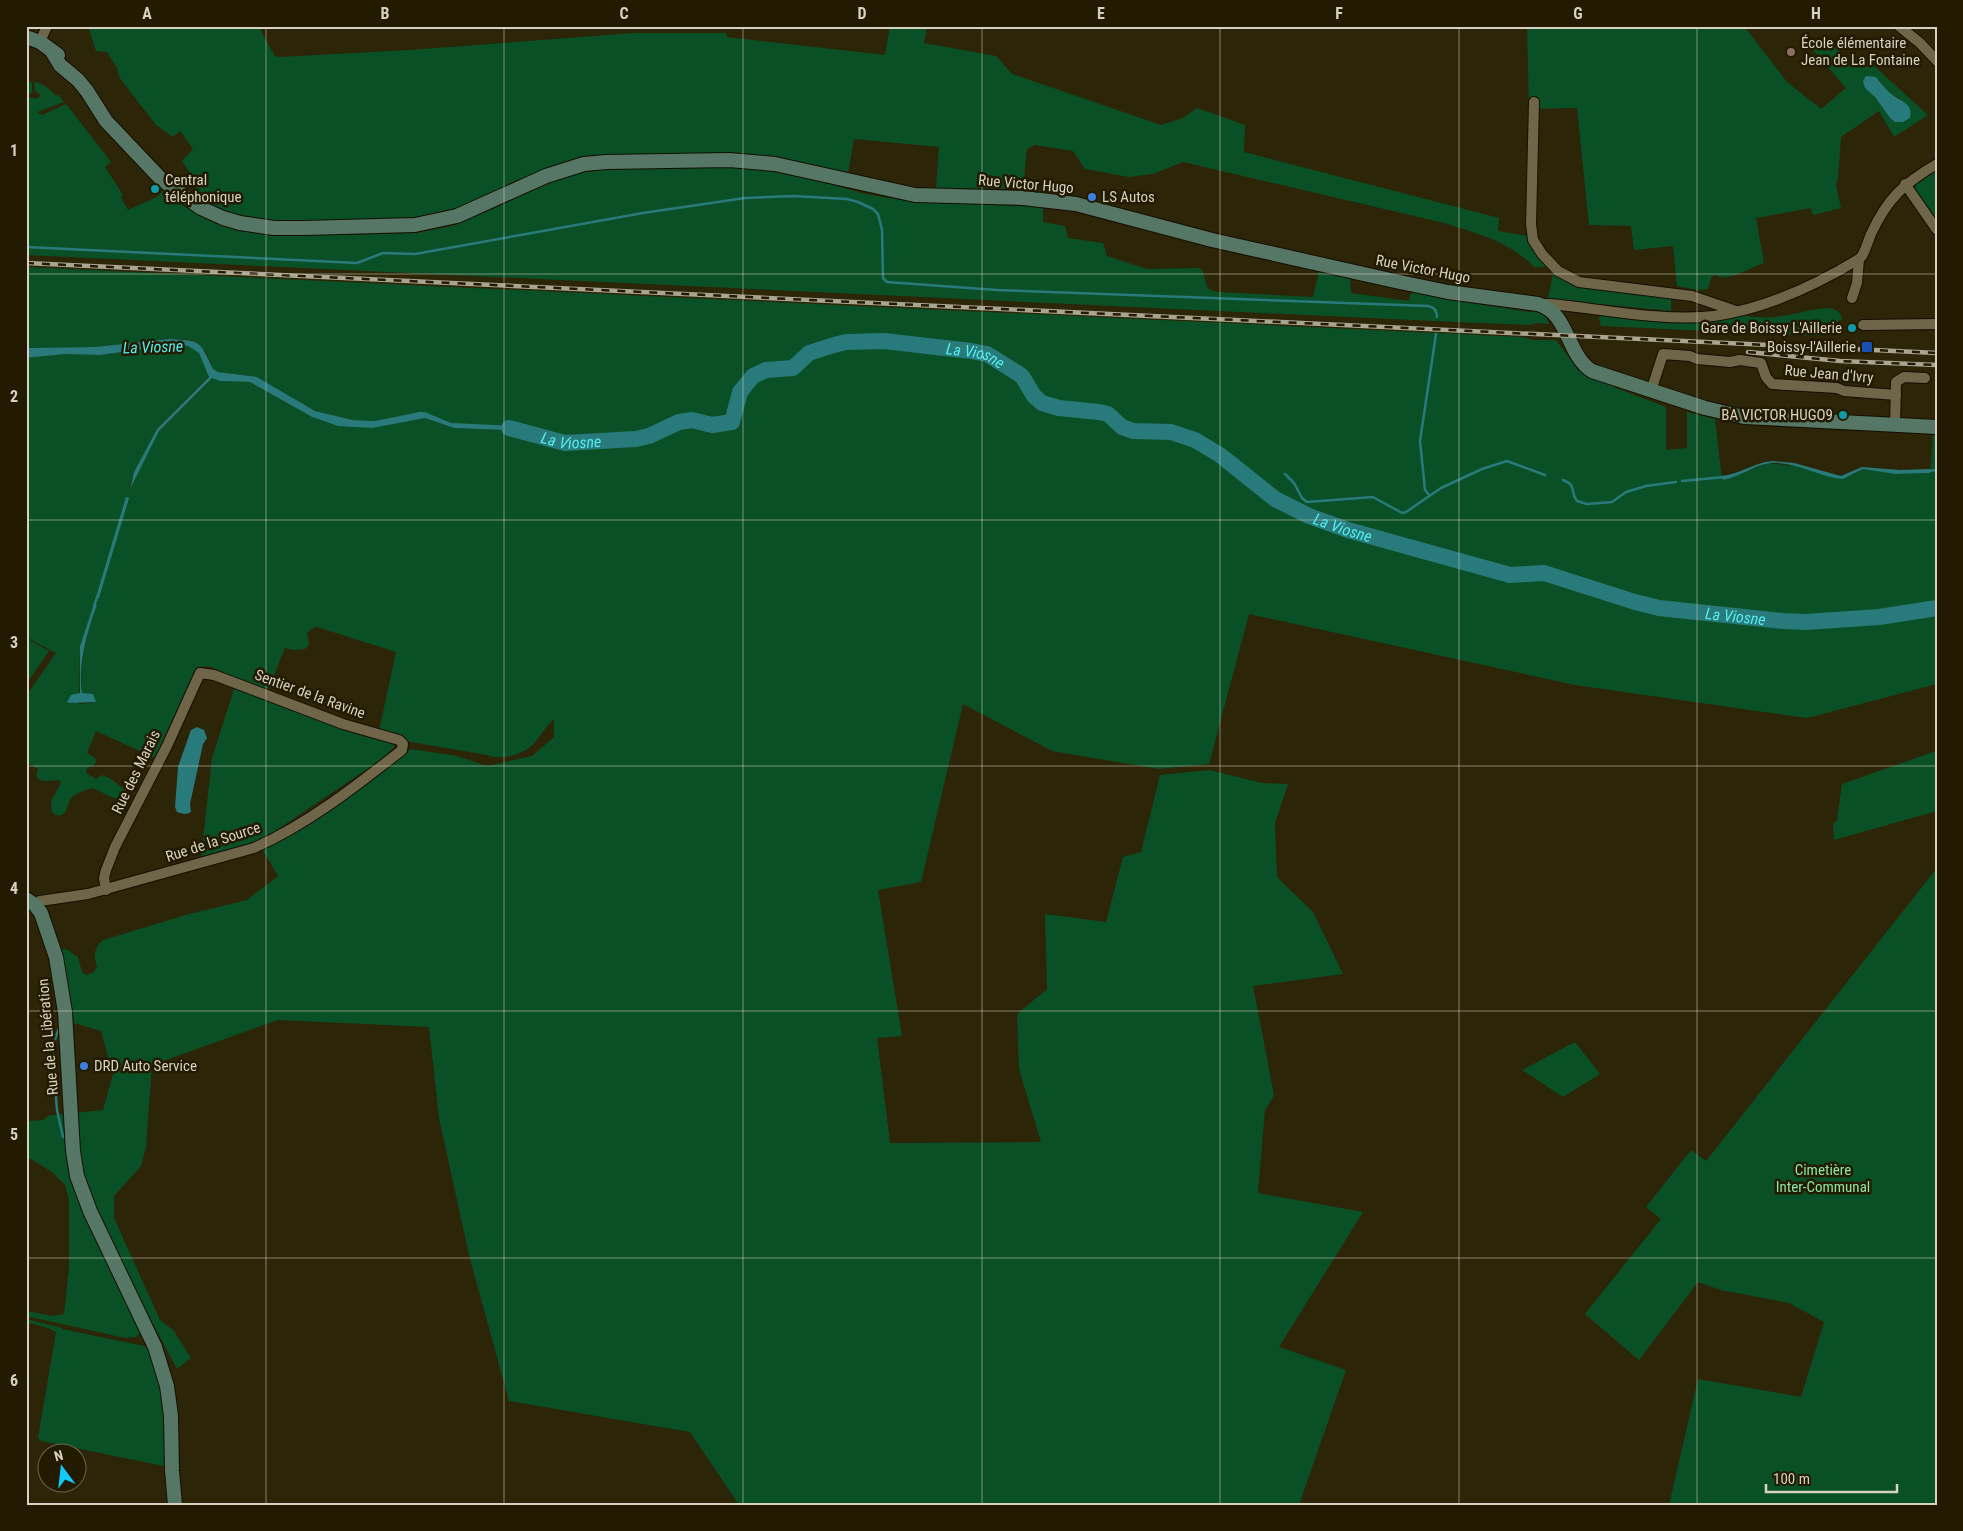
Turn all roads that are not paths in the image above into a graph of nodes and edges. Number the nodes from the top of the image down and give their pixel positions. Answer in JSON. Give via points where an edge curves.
{"nodes":[{"id":1,"x":47,"y":26,"type":"edge"},
{"id":2,"x":1899,"y":26,"type":"edge"},
{"id":3,"x":26,"y":37,"type":"edge"},
{"id":4,"x":45,"y":46,"type":"junction"},
{"id":5,"x":1937,"y":61,"type":"edge"},
{"id":6,"x":1534,"y":102,"type":"dead end"},
{"id":7,"x":1937,"y":164,"type":"edge"},
{"id":8,"x":1905,"y":184,"type":"junction"},
{"id":9,"x":1937,"y":230,"type":"edge"},
{"id":10,"x":1859,"y":259,"type":"junction"},
{"id":11,"x":1852,"y":298,"type":"dead end"},
{"id":12,"x":1538,"y":304,"type":"junction"},
{"id":13,"x":1576,"y":307,"type":"junction"},
{"id":14,"x":1736,"y":312,"type":"junction"},
{"id":15,"x":1561,"y":324,"type":"junction"},
{"id":16,"x":1937,"y":324,"type":"edge"},
{"id":17,"x":1863,"y":325,"type":"dead end"},
{"id":18,"x":1925,"y":378,"type":"dead end"},
{"id":19,"x":1651,"y":391,"type":"junction"},
{"id":20,"x":1896,"y":395,"type":"junction"},
{"id":21,"x":1894,"y":425,"type":"junction"},
{"id":22,"x":1937,"y":427,"type":"edge"},
{"id":23,"x":203,"y":672,"type":"joint"},
{"id":24,"x":404,"y":746,"type":"joint"},
{"id":25,"x":106,"y":890,"type":"junction"},
{"id":26,"x":30,"y":902,"type":"edge"},
{"id":27,"x":175,"y":1505,"type":"edge"}],
"edges":[{"from":1,"to":4,"type":"street"},
{"from":2,"to":5,"type":"street"},
{"from":3,"to":4,"type":"main road"},
{"from":4,"to":12,"type":"main road","name":"Rue Victor Hugo","via":[[78,80],[106,121],[168,185],[212,214],[240,223],[274,228],[394,227],[447,220],[546,176],[594,162],[752,161],[915,195],[1023,198],[1069,203],[1212,240],[1395,281]]},
{"from":6,"to":14,"type":"street","via":[[1533,240],[1558,271],[1579,282],[1692,296]]},
{"from":7,"to":8,"type":"street"},
{"from":8,"to":9,"type":"street"},
{"from":8,"to":10,"type":"street","via":[[1885,208]]},
{"from":10,"to":11,"type":"street"},
{"from":10,"to":14,"type":"street","via":[[1791,294]]},
{"from":12,"to":13,"type":"street"},
{"from":12,"to":15,"type":"main road","name":"Rue Victor Hugo","via":[[1553,311]]},
{"from":13,"to":14,"type":"street","via":[[1687,317]]},
{"from":13,"to":15,"type":"street","via":[[1565,311]]},
{"from":15,"to":19,"type":"main road","name":"Rue Victor Hugo","via":[[1586,368]]},
{"from":16,"to":17,"type":"street"},
{"from":18,"to":20,"type":"street","via":[[1904,377],[1898,380]]},
{"from":19,"to":20,"type":"street","name":"Rue Jean d'Ivry","via":[[1664,354],[1761,363],[1772,384]]},
{"from":19,"to":21,"type":"main road","name":"Rue Victor Hugo","via":[[1744,417]]},
{"from":20,"to":21,"type":"street"},
{"from":21,"to":22,"type":"main road","name":"Rue Victor Hugo"},
{"from":23,"to":24,"type":"street","name":"Sentier de la Ravine","via":[[343,724],[399,740]]},
{"from":23,"to":25,"type":"street","name":"Rue des Marais","via":[[197,676],[167,746],[115,847],[104,878]]},
{"from":24,"to":25,"type":"street","name":"Rue de la Source","via":[[335,800],[263,844]]},
{"from":25,"to":26,"type":"street","name":"Rue de la Source"},
{"from":26,"to":27,"type":"main road","name":"Rue de la Libération","via":[[43,918],[58,964],[66,1020],[77,1176],[87,1205],[158,1356],[170,1398]]}]}
